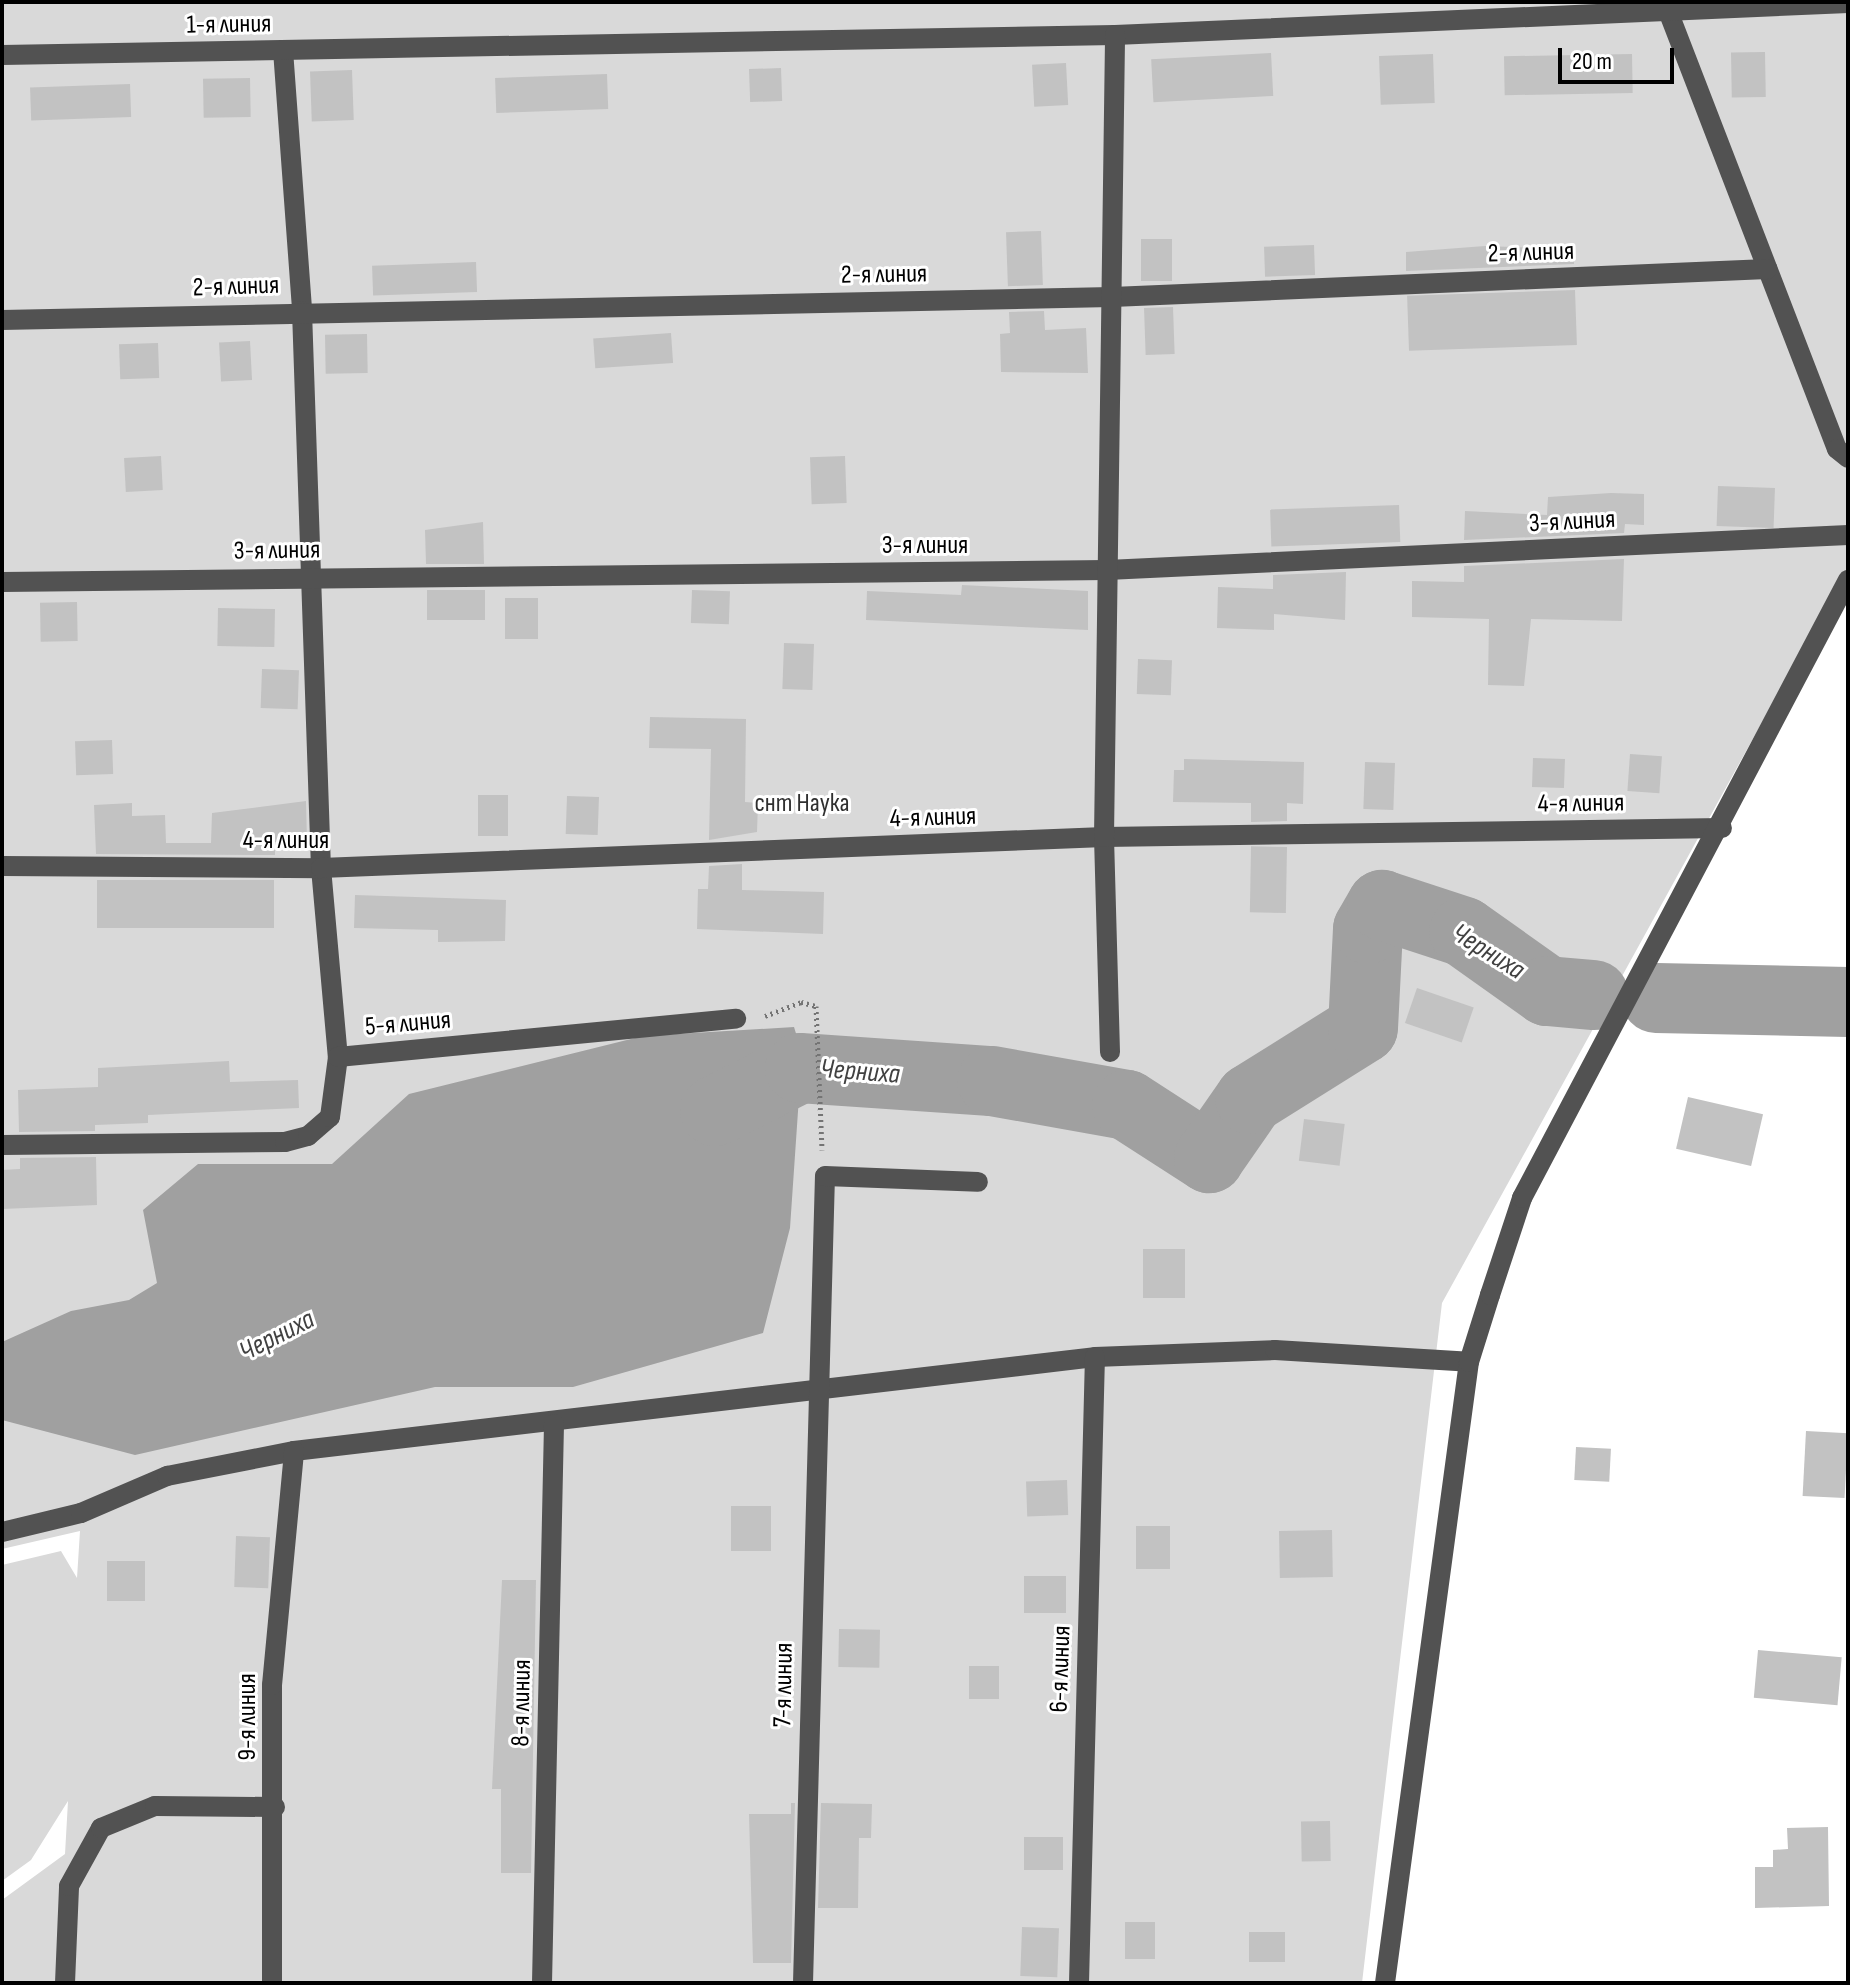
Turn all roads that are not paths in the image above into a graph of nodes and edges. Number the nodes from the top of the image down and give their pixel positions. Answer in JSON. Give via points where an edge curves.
{"nodes":[{"id":1,"x":1848,"y":3,"type":"edge"},
{"id":2,"x":1642,"y":7,"type":"edge"},
{"id":3,"x":1668,"y":11,"type":"junction"},
{"id":4,"x":1115,"y":35,"type":"junction"},
{"id":5,"x":283,"y":50,"type":"junction"},
{"id":6,"x":2,"y":55,"type":"edge"},
{"id":7,"x":1767,"y":269,"type":"junction"},
{"id":8,"x":1112,"y":297,"type":"junction"},
{"id":9,"x":302,"y":311,"type":"junction"},
{"id":10,"x":2,"y":320,"type":"edge"},
{"id":11,"x":1848,"y":458,"type":"edge"},
{"id":12,"x":1848,"y":535,"type":"edge"},
{"id":13,"x":1107,"y":570,"type":"junction"},
{"id":14,"x":312,"y":577,"type":"junction"},
{"id":15,"x":1848,"y":581,"type":"edge"},
{"id":16,"x":2,"y":582,"type":"edge"},
{"id":17,"x":1722,"y":828,"type":"junction"},
{"id":18,"x":1104,"y":837,"type":"junction"},
{"id":19,"x":2,"y":866,"type":"edge"},
{"id":20,"x":321,"y":868,"type":"junction"},
{"id":21,"x":736,"y":1019,"type":"road end"},
{"id":22,"x":1110,"y":1052,"type":"dead end"},
{"id":23,"x":338,"y":1057,"type":"junction"},
{"id":24,"x":2,"y":1145,"type":"edge"},
{"id":25,"x":978,"y":1182,"type":"dead end"},
{"id":26,"x":1095,"y":1357,"type":"junction"},
{"id":27,"x":1469,"y":1362,"type":"junction"},
{"id":28,"x":822,"y":1389,"type":"junction"},
{"id":29,"x":554,"y":1424,"type":"junction"},
{"id":30,"x":294,"y":1451,"type":"junction"},
{"id":31,"x":2,"y":1532,"type":"edge"},
{"id":32,"x":275,"y":1807,"type":"junction"},
{"id":33,"x":65,"y":1983,"type":"edge"},
{"id":34,"x":272,"y":1983,"type":"edge"},
{"id":35,"x":542,"y":1983,"type":"edge"},
{"id":36,"x":803,"y":1983,"type":"edge"},
{"id":37,"x":1079,"y":1983,"type":"edge"},
{"id":38,"x":1385,"y":1983,"type":"edge"}],
"edges":[{"from":1,"to":3,"type":"street","name":"1-я линия"},
{"from":2,"to":3,"type":"street","name":"1-я линия"},
{"from":2,"to":4,"type":"street","name":"1-я линия"},
{"from":3,"to":7,"type":"street"},
{"from":4,"to":5,"type":"street","name":"1-я линия"},
{"from":4,"to":8,"type":"street"},
{"from":5,"to":6,"type":"street","name":"1-я линия"},
{"from":5,"to":9,"type":"street"},
{"from":7,"to":8,"type":"street","name":"2-я линия"},
{"from":7,"to":11,"type":"street","via":[[1837,449]]},
{"from":8,"to":9,"type":"street","name":"2-я линия"},
{"from":8,"to":13,"type":"street"},
{"from":9,"to":10,"type":"street","name":"2-я линия"},
{"from":9,"to":14,"type":"street"},
{"from":12,"to":13,"type":"street","name":"3-я линия"},
{"from":13,"to":14,"type":"street","name":"3-я линия"},
{"from":13,"to":18,"type":"street"},
{"from":14,"to":16,"type":"street","name":"3-я линия"},
{"from":14,"to":20,"type":"street"},
{"from":15,"to":17,"type":"street"},
{"from":17,"to":18,"type":"street","name":"4-я линия"},
{"from":17,"to":27,"type":"street","via":[[1522,1198]]},
{"from":18,"to":20,"type":"street","name":"4-я линия"},
{"from":18,"to":22,"type":"street"},
{"from":19,"to":20,"type":"street","name":"4-я линия"},
{"from":20,"to":23,"type":"street"},
{"from":21,"to":23,"type":"street","name":"5-я линия"},
{"from":23,"to":24,"type":"street","name":"5-я линия","via":[[330,1117],[308,1136]]},
{"from":25,"to":28,"type":"street","name":"7-я линия","via":[[825,1176]]},
{"from":26,"to":27,"type":"street","via":[[1275,1350]]},
{"from":26,"to":28,"type":"street"},
{"from":26,"to":37,"type":"street","name":"6-я линия"},
{"from":27,"to":38,"type":"street"},
{"from":28,"to":29,"type":"street"},
{"from":28,"to":36,"type":"street","name":"7-я линия"},
{"from":29,"to":30,"type":"street"},
{"from":29,"to":35,"type":"street","name":"8-я линия"},
{"from":30,"to":31,"type":"street","via":[[167,1476],[81,1513]]},
{"from":30,"to":32,"type":"street","name":"9-я линия","via":[[272,1685]]},
{"from":32,"to":33,"type":"street","via":[[155,1806],[101,1828],[69,1886]]},
{"from":32,"to":34,"type":"street","name":"9-я линия"}]}
